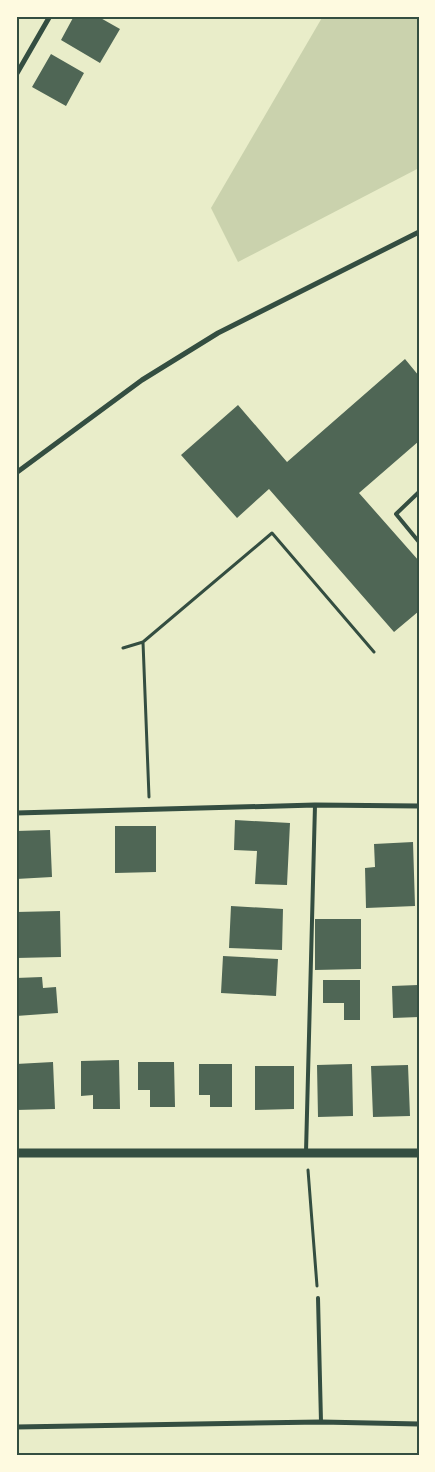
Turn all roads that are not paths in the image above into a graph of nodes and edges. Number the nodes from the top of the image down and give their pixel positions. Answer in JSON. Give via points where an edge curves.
{"nodes":[{"id":1,"x":50,"y":16,"type":"edge"},
{"id":2,"x":16,"y":75,"type":"edge"},
{"id":3,"x":419,"y":232,"type":"edge"},
{"id":4,"x":16,"y":473,"type":"edge"},
{"id":5,"x":419,"y":492,"type":"edge"},
{"id":6,"x":419,"y":542,"type":"edge"},
{"id":7,"x":315,"y":805,"type":"junction"},
{"id":8,"x":419,"y":806,"type":"edge"},
{"id":9,"x":16,"y":813,"type":"edge"},
{"id":10,"x":306,"y":1152,"type":"junction"},
{"id":11,"x":16,"y":1153,"type":"edge"},
{"id":12,"x":419,"y":1153,"type":"edge"},
{"id":13,"x":318,"y":1298,"type":"road end"},
{"id":14,"x":321,"y":1422,"type":"junction"},
{"id":15,"x":419,"y":1424,"type":"edge"},
{"id":16,"x":16,"y":1427,"type":"edge"}],
"edges":[{"from":1,"to":2,"type":"street"},
{"from":3,"to":4,"type":"street","via":[[218,333],[142,380]]},
{"from":5,"to":6,"type":"lane","via":[[396,514]]},
{"from":7,"to":8,"type":"street"},
{"from":7,"to":9,"type":"street"},
{"from":7,"to":10,"type":"lane"},
{"from":10,"to":11,"type":"street"},
{"from":10,"to":12,"type":"street"},
{"from":13,"to":14,"type":"lane"},
{"from":14,"to":15,"type":"street"},
{"from":14,"to":16,"type":"street"}]}
